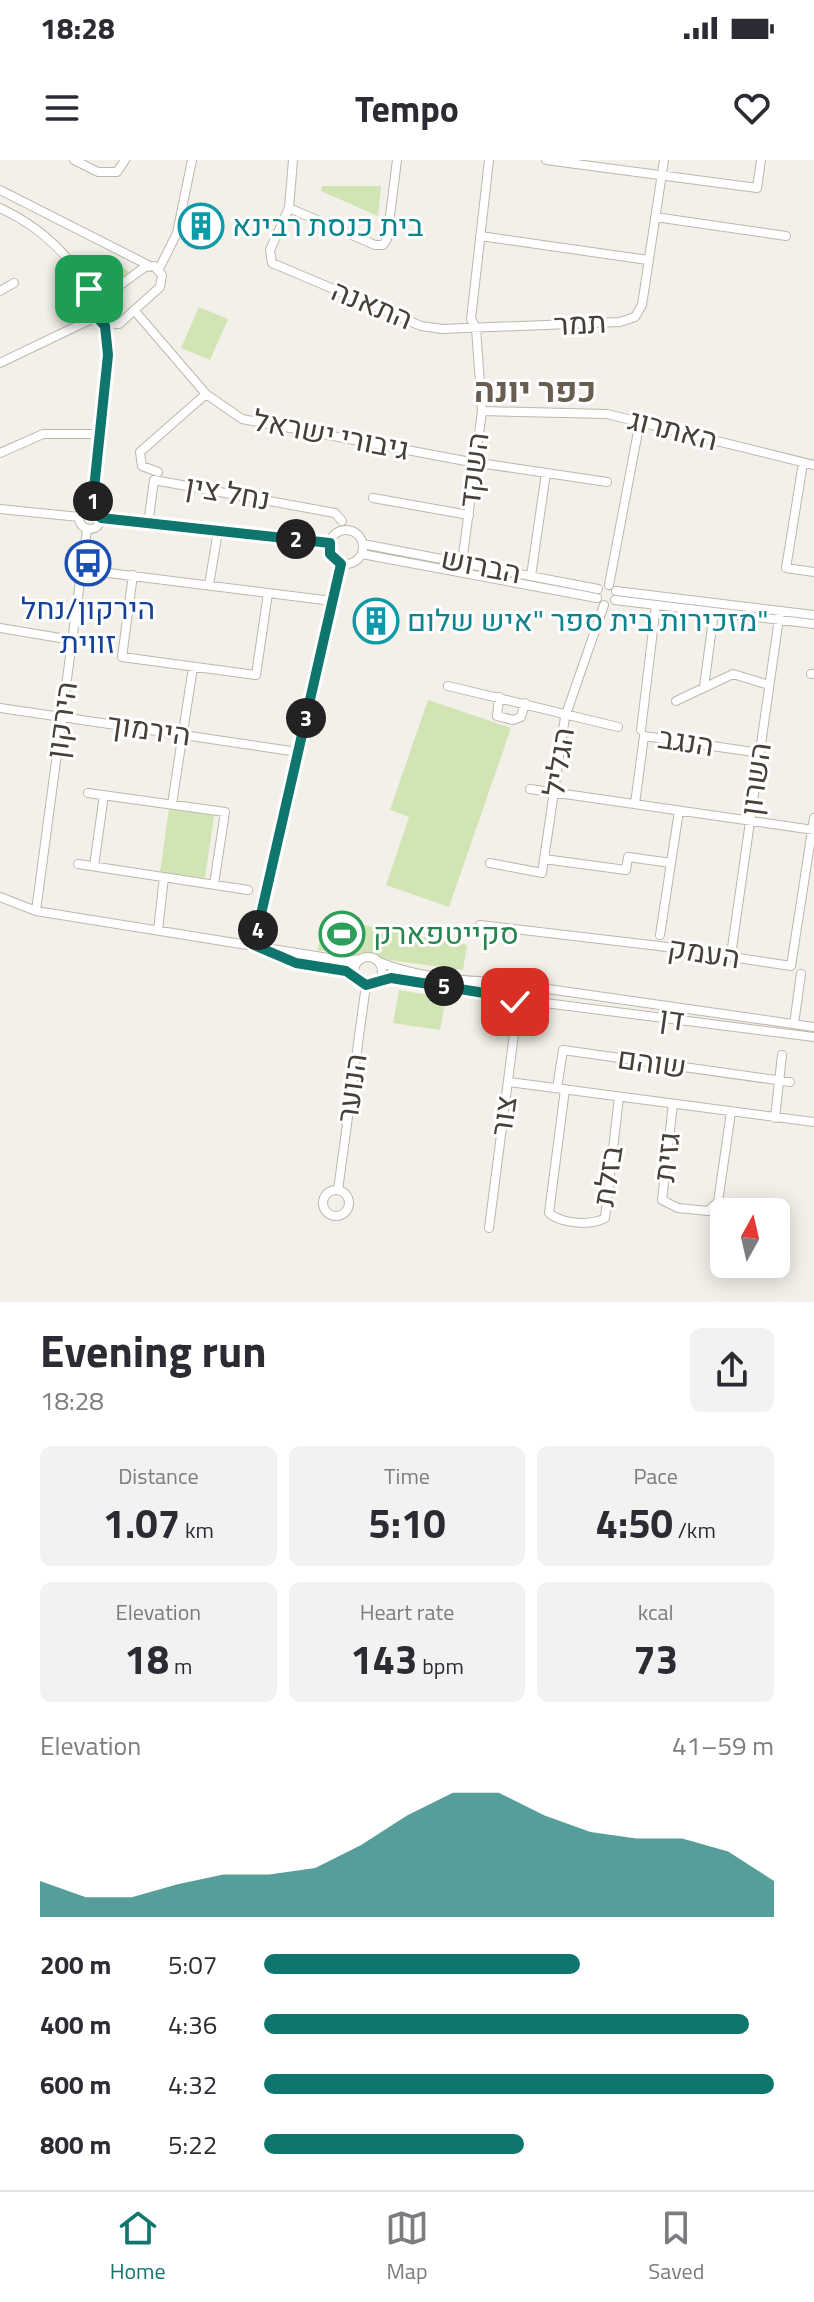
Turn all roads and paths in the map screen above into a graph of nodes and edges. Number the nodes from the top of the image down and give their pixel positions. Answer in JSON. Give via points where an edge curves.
{"nodes":[{"id":1,"x":74,"y":160,"type":"edge"},
{"id":2,"x":125,"y":160,"type":"edge"},
{"id":3,"x":192,"y":160,"type":"edge"},
{"id":4,"x":293,"y":160,"type":"edge"},
{"id":5,"x":397,"y":160,"type":"edge"},
{"id":6,"x":489,"y":160,"type":"edge"},
{"id":7,"x":546,"y":160,"type":"edge"},
{"id":8,"x":664,"y":160,"type":"edge"},
{"id":9,"x":761,"y":160,"type":"edge"},
{"id":10,"x":661,"y":175,"type":"junction"},
{"id":11,"x":0,"y":190,"type":"edge"},
{"id":12,"x":0,"y":208,"type":"edge"},
{"id":13,"x":289,"y":208,"type":"junction"},
{"id":14,"x":655,"y":217,"type":"junction"},
{"id":15,"x":480,"y":236,"type":"junction"},
{"id":16,"x":786,"y":236,"type":"dead end"},
{"id":17,"x":648,"y":260,"type":"junction"},
{"id":18,"x":155,"y":268,"type":"junction"},
{"id":19,"x":14,"y":283,"type":"dead end"},
{"id":20,"x":0,"y":291,"type":"edge"},
{"id":21,"x":96,"y":307,"type":"junction"},
{"id":22,"x":134,"y":310,"type":"junction"},
{"id":23,"x":96,"y":317,"type":"junction"},
{"id":24,"x":105,"y":326,"type":"junction"},
{"id":25,"x":476,"y":328,"type":"junction"},
{"id":26,"x":0,"y":363,"type":"edge"},
{"id":27,"x":206,"y":394,"type":"junction"},
{"id":28,"x":482,"y":411,"type":"junction"},
{"id":29,"x":640,"y":421,"type":"junction"},
{"id":30,"x":98,"y":434,"type":"junction"},
{"id":31,"x":0,"y":453,"type":"edge"},
{"id":32,"x":803,"y":463,"type":"junction"},
{"id":33,"x":481,"y":464,"type":"junction"},
{"id":34,"x":814,"y":465,"type":"edge"},
{"id":35,"x":158,"y":472,"type":"dead end"},
{"id":36,"x":546,"y":473,"type":"junction"},
{"id":37,"x":627,"y":485,"type":"junction"},
{"id":38,"x":373,"y":498,"type":"dead end"},
{"id":39,"x":92,"y":508,"type":"junction"},
{"id":40,"x":0,"y":509,"type":"edge"},
{"id":41,"x":469,"y":515,"type":"junction"},
{"id":42,"x":79,"y":517,"type":"junction"},
{"id":43,"x":101,"y":518,"type":"junction"},
{"id":44,"x":342,"y":521,"type":"dead end"},
{"id":45,"x":148,"y":524,"type":"junction"},
{"id":46,"x":87,"y":529,"type":"junction"},
{"id":47,"x":218,"y":531,"type":"junction"},
{"id":48,"x":330,"y":543,"type":"junction"},
{"id":49,"x":363,"y":544,"type":"junction"},
{"id":50,"x":362,"y":554,"type":"junction"},
{"id":51,"x":462,"y":563,"type":"junction"},
{"id":52,"x":341,"y":564,"type":"junction"},
{"id":53,"x":93,"y":571,"type":"dead end"},
{"id":54,"x":814,"y":572,"type":"edge"},
{"id":55,"x":133,"y":575,"type":"junction"},
{"id":56,"x":531,"y":576,"type":"junction"},
{"id":57,"x":209,"y":585,"type":"junction"},
{"id":58,"x":614,"y":592,"type":"junction"},
{"id":59,"x":268,"y":593,"type":"junction"},
{"id":60,"x":600,"y":597,"type":"junction"},
{"id":61,"x":324,"y":600,"type":"dead end"},
{"id":62,"x":656,"y":605,"type":"junction"},
{"id":63,"x":714,"y":612,"type":"junction"},
{"id":64,"x":780,"y":615,"type":"junction"},
{"id":65,"x":814,"y":615,"type":"edge"},
{"id":66,"x":814,"y":624,"type":"edge"},
{"id":67,"x":0,"y":628,"type":"edge"},
{"id":68,"x":72,"y":640,"type":"junction"},
{"id":69,"x":193,"y":667,"type":"junction"},
{"id":70,"x":769,"y":685,"type":"junction"},
{"id":71,"x":448,"y":686,"type":"dead end"},
{"id":72,"x":704,"y":687,"type":"junction"},
{"id":73,"x":499,"y":697,"type":"junction"},
{"id":74,"x":676,"y":701,"type":"dead end"},
{"id":75,"x":525,"y":703,"type":"junction"},
{"id":76,"x":0,"y":708,"type":"edge"},
{"id":77,"x":62,"y":717,"type":"junction"},
{"id":78,"x":565,"y":717,"type":"junction"},
{"id":79,"x":618,"y":727,"type":"dead end"},
{"id":80,"x":641,"y":730,"type":"dead end"},
{"id":81,"x":184,"y":735,"type":"junction"},
{"id":82,"x":298,"y":752,"type":"junction"},
{"id":83,"x":760,"y":753,"type":"junction"},
{"id":84,"x":530,"y":789,"type":"dead end"},
{"id":85,"x":554,"y":792,"type":"junction"},
{"id":86,"x":88,"y":793,"type":"dead end"},
{"id":87,"x":104,"y":795,"type":"junction"},
{"id":88,"x":172,"y":804,"type":"junction"},
{"id":89,"x":635,"y":804,"type":"junction"},
{"id":90,"x":679,"y":811,"type":"junction"},
{"id":91,"x":814,"y":818,"type":"edge"},
{"id":92,"x":750,"y":821,"type":"junction"},
{"id":93,"x":813,"y":830,"type":"edge"},
{"id":94,"x":544,"y":859,"type":"junction"},
{"id":95,"x":490,"y":863,"type":"dead end"},
{"id":96,"x":671,"y":863,"type":"junction"},
{"id":97,"x":78,"y":864,"type":"dead end"},
{"id":98,"x":94,"y":866,"type":"junction"},
{"id":99,"x":164,"y":877,"type":"junction"},
{"id":100,"x":214,"y":884,"type":"junction"},
{"id":101,"x":248,"y":890,"type":"dead end"},
{"id":102,"x":0,"y":897,"type":"edge"},
{"id":103,"x":36,"y":911,"type":"junction"},
{"id":104,"x":480,"y":925,"type":"dead end"},
{"id":105,"x":158,"y":930,"type":"junction"},
{"id":106,"x":660,"y":935,"type":"dead end"},
{"id":107,"x":254,"y":945,"type":"junction"},
{"id":108,"x":732,"y":948,"type":"dead end"},
{"id":109,"x":361,"y":959,"type":"junction"},
{"id":110,"x":379,"y":962,"type":"junction"},
{"id":111,"x":801,"y":974,"type":"dead end"},
{"id":112,"x":355,"y":976,"type":"junction"},
{"id":113,"x":379,"y":981,"type":"junction"},
{"id":114,"x":512,"y":982,"type":"junction"},
{"id":115,"x":366,"y":985,"type":"junction"},
{"id":116,"x":534,"y":987,"type":"junction"},
{"id":117,"x":515,"y":1001,"type":"junction"},
{"id":118,"x":529,"y":1001,"type":"junction"},
{"id":119,"x":794,"y":1024,"type":"junction"},
{"id":120,"x":814,"y":1027,"type":"edge"},
{"id":121,"x":814,"y":1037,"type":"edge"},
{"id":122,"x":782,"y":1055,"type":"dead end"},
{"id":123,"x":779,"y":1080,"type":"junction"},
{"id":124,"x":509,"y":1082,"type":"junction"},
{"id":125,"x":790,"y":1082,"type":"dead end"},
{"id":126,"x":561,"y":1089,"type":"junction"},
{"id":127,"x":619,"y":1097,"type":"junction"},
{"id":128,"x":673,"y":1104,"type":"junction"},
{"id":129,"x":731,"y":1112,"type":"junction"},
{"id":130,"x":775,"y":1118,"type":"junction"},
{"id":131,"x":814,"y":1122,"type":"edge"},
{"id":132,"x":338,"y":1190,"type":"dead end"},
{"id":133,"x":489,"y":1228,"type":"dead end"}],
"edges":[{"from":1,"to":2,"type":"street","via":[[109,174]]},
{"from":3,"to":18,"type":"street","via":[[177,233]]},
{"from":4,"to":13,"type":"street"},
{"from":5,"to":13,"type":"street","via":[[383,245]]},
{"from":6,"to":15,"type":"street","name":"השקד"},
{"from":7,"to":10,"type":"street"},
{"from":8,"to":10,"type":"street","name":"תמר"},
{"from":9,"to":10,"type":"street","via":[[757,188]]},
{"from":10,"to":14,"type":"street","name":"תמר"},
{"from":11,"to":18,"type":"street"},
{"from":12,"to":21,"type":"street","via":[[47,234]]},
{"from":13,"to":25,"type":"street","name":"התאנה","via":[[270,250],[272,263],[421,326]]},
{"from":14,"to":16,"type":"street"},
{"from":14,"to":17,"type":"street","name":"תמר"},
{"from":15,"to":17,"type":"street"},
{"from":15,"to":25,"type":"street","name":"השקד","via":[[471,319]]},
{"from":17,"to":25,"type":"street","name":"תמר","via":[[642,305],[629,320]]},
{"from":18,"to":21,"type":"street","via":[[103,297]]},
{"from":18,"to":22,"type":"street","via":[[163,279],[160,287]]},
{"from":19,"to":20,"type":"street"},
{"from":21,"to":23,"type":"street"},
{"from":22,"to":24,"type":"street","via":[[119,324]]},
{"from":22,"to":27,"type":"street","name":"גיבורי ישראל"},
{"from":23,"to":24,"type":"street"},
{"from":23,"to":26,"type":"street"},
{"from":24,"to":30,"type":"street","via":[[108,355]]},
{"from":25,"to":28,"type":"street","name":"השקד"},
{"from":27,"to":33,"type":"street","name":"גיבורי ישראל","via":[[224,409],[260,425]]},
{"from":27,"to":35,"type":"street","via":[[140,452],[142,466]]},
{"from":28,"to":29,"type":"street","name":"האתרוג","via":[[572,411]]},
{"from":28,"to":33,"type":"street","name":"השקד"},
{"from":29,"to":32,"type":"street","name":"האתרוג"},
{"from":29,"to":37,"type":"street"},
{"from":30,"to":31,"type":"street","via":[[43,434]]},
{"from":30,"to":39,"type":"street"},
{"from":32,"to":34,"type":"street","name":"האתרוג"},
{"from":32,"to":54,"type":"street","via":[[786,568]]},
{"from":33,"to":36,"type":"street","name":"גיבורי ישראל"},
{"from":33,"to":41,"type":"street","name":"השקד"},
{"from":36,"to":37,"type":"street","name":"גיבורי ישראל"},
{"from":36,"to":56,"type":"street"},
{"from":37,"to":58,"type":"street"},
{"from":38,"to":41,"type":"street"},
{"from":39,"to":42,"type":"street"},
{"from":39,"to":43,"type":"street"},
{"from":40,"to":42,"type":"street"},
{"from":41,"to":51,"type":"street","name":"השקד"},
{"from":42,"to":46,"type":"street"},
{"from":43,"to":45,"type":"street"},
{"from":43,"to":46,"type":"street","via":[[97,527]]},
{"from":44,"to":45,"type":"street","name":"נחל צין","via":[[335,513],[154,480]]},
{"from":45,"to":47,"type":"street"},
{"from":46,"to":68,"type":"street","name":"הירקון"},
{"from":47,"to":48,"type":"street"},
{"from":47,"to":57,"type":"street"},
{"from":48,"to":49,"type":"street","via":[[347,530]]},
{"from":48,"to":52,"type":"street","via":[[330,554]]},
{"from":49,"to":50,"type":"street"},
{"from":49,"to":51,"type":"street","name":"הברוש"},
{"from":50,"to":52,"type":"street","via":[[351,564]]},
{"from":50,"to":60,"type":"street","name":"הברוש"},
{"from":51,"to":56,"type":"street","name":"הברוש"},
{"from":52,"to":82,"type":"street"},
{"from":53,"to":55,"type":"street"},
{"from":55,"to":57,"type":"street"},
{"from":55,"to":69,"type":"street","via":[[122,657]]},
{"from":56,"to":60,"type":"street","name":"הברוש"},
{"from":57,"to":59,"type":"street"},
{"from":58,"to":60,"type":"street"},
{"from":58,"to":60,"type":"street"},
{"from":58,"to":62,"type":"street"},
{"from":58,"to":64,"type":"street"},
{"from":59,"to":61,"type":"street"},
{"from":59,"to":69,"type":"street","via":[[256,675]]},
{"from":60,"to":78,"type":"street","name":"הגליל"},
{"from":62,"to":63,"type":"street"},
{"from":62,"to":80,"type":"street"},
{"from":63,"to":64,"type":"street"},
{"from":63,"to":72,"type":"street"},
{"from":64,"to":65,"type":"street"},
{"from":64,"to":66,"type":"street"},
{"from":64,"to":70,"type":"street","name":"השרון"},
{"from":67,"to":68,"type":"street"},
{"from":68,"to":77,"type":"street","name":"הירקון"},
{"from":69,"to":81,"type":"street"},
{"from":70,"to":72,"type":"street","via":[[733,674]]},
{"from":70,"to":83,"type":"street","name":"השרון"},
{"from":71,"to":73,"type":"street"},
{"from":72,"to":74,"type":"street"},
{"from":73,"to":75,"type":"street"},
{"from":73,"to":75,"type":"street","via":[[497,716],[504,718],[521,717]]},
{"from":75,"to":78,"type":"street"},
{"from":76,"to":77,"type":"street","name":"הירמוך"},
{"from":77,"to":81,"type":"street","name":"הירמוך"},
{"from":77,"to":103,"type":"street","name":"הירקון"},
{"from":78,"to":79,"type":"street"},
{"from":78,"to":85,"type":"street","name":"הגליל"},
{"from":81,"to":82,"type":"street","name":"הירמוך"},
{"from":81,"to":88,"type":"street"},
{"from":82,"to":107,"type":"street"},
{"from":83,"to":89,"type":"street","name":"הנגב","via":[[644,736]]},
{"from":83,"to":92,"type":"street","name":"השרון"},
{"from":84,"to":85,"type":"street"},
{"from":85,"to":89,"type":"street"},
{"from":85,"to":94,"type":"street","name":"הגליל"},
{"from":86,"to":87,"type":"street"},
{"from":87,"to":88,"type":"street"},
{"from":87,"to":98,"type":"street"},
{"from":88,"to":100,"type":"street","via":[[225,812]]},
{"from":89,"to":90,"type":"street"},
{"from":90,"to":92,"type":"street"},
{"from":90,"to":96,"type":"street"},
{"from":91,"to":93,"type":"street"},
{"from":92,"to":93,"type":"street"},
{"from":92,"to":108,"type":"street","name":"השרון"},
{"from":93,"to":104,"type":"street","name":"העמק","via":[[791,966]]},
{"from":94,"to":95,"type":"street","via":[[542,873]]},
{"from":94,"to":96,"type":"street","via":[[626,870],[628,857]]},
{"from":96,"to":106,"type":"street"},
{"from":97,"to":98,"type":"street"},
{"from":98,"to":99,"type":"street"},
{"from":99,"to":100,"type":"street"},
{"from":99,"to":105,"type":"street"},
{"from":100,"to":101,"type":"street"},
{"from":102,"to":103,"type":"street"},
{"from":103,"to":105,"type":"street"},
{"from":105,"to":107,"type":"street"},
{"from":107,"to":109,"type":"street"},
{"from":107,"to":112,"type":"street","via":[[296,963]]},
{"from":109,"to":110,"type":"street"},
{"from":109,"to":112,"type":"street"},
{"from":110,"to":113,"type":"street"},
{"from":110,"to":114,"type":"street","via":[[481,982]]},
{"from":111,"to":119,"type":"street"},
{"from":112,"to":115,"type":"street"},
{"from":113,"to":115,"type":"street"},
{"from":113,"to":117,"type":"street","via":[[391,978]]},
{"from":114,"to":116,"type":"street","via":[[524,978]]},
{"from":114,"to":117,"type":"street","via":[[509,989]]},
{"from":115,"to":132,"type":"street","name":"הנוער"},
{"from":116,"to":118,"type":"street"},
{"from":116,"to":119,"type":"street","name":"דן"},
{"from":117,"to":118,"type":"street"},
{"from":117,"to":124,"type":"street","name":"צור"},
{"from":118,"to":121,"type":"street","name":"דן"},
{"from":119,"to":120,"type":"street","name":"דן"},
{"from":122,"to":123,"type":"street"},
{"from":123,"to":125,"type":"street","name":"שוהם"},
{"from":123,"to":126,"type":"street","name":"שוהם","via":[[563,1050]]},
{"from":123,"to":130,"type":"street"},
{"from":124,"to":126,"type":"street","name":"שוהם"},
{"from":124,"to":133,"type":"street","name":"צור"},
{"from":126,"to":127,"type":"street","name":"שוהם"},
{"from":126,"to":127,"type":"street","name":"בזלת","via":[[549,1213],[558,1219],[587,1223],[605,1218]]},
{"from":127,"to":128,"type":"street","name":"שוהם"},
{"from":128,"to":129,"type":"street","name":"שוהם"},
{"from":128,"to":129,"type":"street","name":"גזית","via":[[662,1200],[678,1208],[708,1211],[718,1202]]},
{"from":129,"to":130,"type":"street","name":"שוהם"},
{"from":130,"to":131,"type":"street","name":"שוהם"}]}
